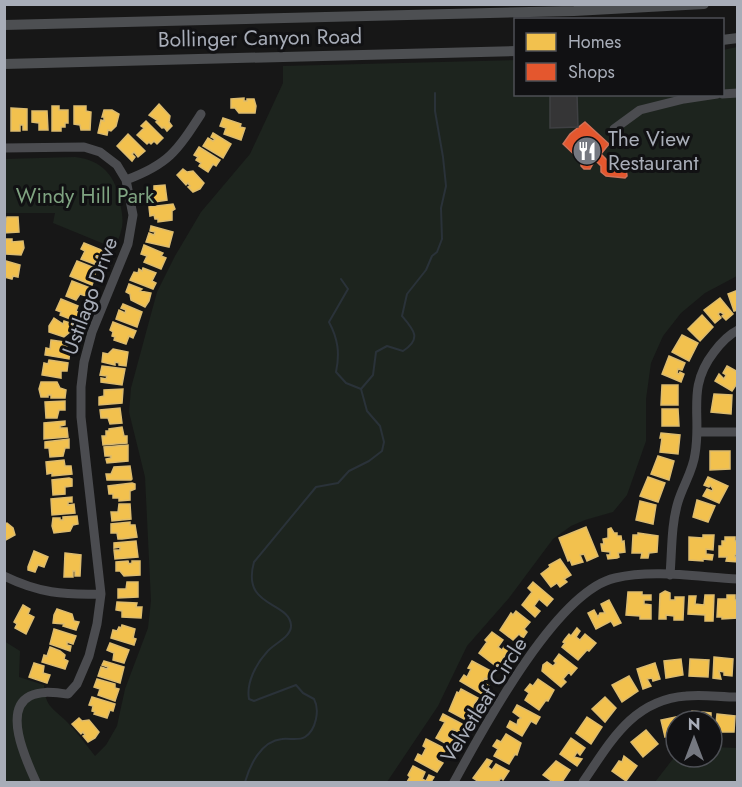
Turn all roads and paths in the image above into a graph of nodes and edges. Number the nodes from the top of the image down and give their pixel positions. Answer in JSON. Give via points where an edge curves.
{"nodes":[{"id":1,"x":704,"y":4,"type":"edge"},
{"id":2,"x":4,"y":25,"type":"edge"},
{"id":3,"x":514,"y":51,"type":"edge"},
{"id":4,"x":4,"y":64,"type":"edge"},
{"id":5,"x":704,"y":96,"type":"edge"},
{"id":6,"x":201,"y":114,"type":"dead end"},
{"id":7,"x":614,"y":129,"type":"dead end"},
{"id":8,"x":4,"y":148,"type":"edge"},
{"id":9,"x":126,"y":180,"type":"junction"},
{"id":10,"x":738,"y":330,"type":"edge"},
{"id":11,"x":697,"y":432,"type":"junction"},
{"id":12,"x":738,"y":432,"type":"edge"},
{"id":13,"x":670,"y":575,"type":"junction"},
{"id":14,"x":4,"y":576,"type":"edge"},
{"id":15,"x":738,"y":579,"type":"edge"},
{"id":16,"x":101,"y":594,"type":"junction"},
{"id":17,"x":738,"y":698,"type":"edge"},
{"id":18,"x":36,"y":783,"type":"edge"},
{"id":19,"x":454,"y":783,"type":"edge"},
{"id":20,"x":583,"y":783,"type":"edge"}],
"edges":[{"from":1,"to":2,"type":"main road","name":"Bollinger Canyon Road","via":[[574,11]]},
{"from":3,"to":4,"type":"main road","name":"Bollinger Canyon Road"},
{"from":5,"to":7,"type":"street","via":[[640,110]]},
{"from":6,"to":9,"type":"street","via":[[165,162]]},
{"from":8,"to":9,"type":"street","name":"Ustilago Drive","via":[[84,147],[109,157]]},
{"from":9,"to":16,"type":"street","name":"Ustilago Drive","via":[[132,230],[92,332],[81,387]]},
{"from":10,"to":11,"type":"street","via":[[717,348],[703,370],[696,398]]},
{"from":11,"to":12,"type":"street"},
{"from":11,"to":13,"type":"street","via":[[692,471],[678,502]]},
{"from":13,"to":15,"type":"street","name":"Velvetleaf Circle"},
{"from":13,"to":19,"type":"street","name":"Velvetleaf Circle","via":[[613,578],[585,592],[517,673]]},
{"from":14,"to":16,"type":"street","via":[[28,588],[64,594]]},
{"from":16,"to":18,"type":"street","name":"Ustilago Drive","via":[[97,624],[77,684],[68,694],[44,692],[29,696],[20,706],[16,726]]},
{"from":17,"to":20,"type":"street","via":[[686,696],[649,707],[628,719]]}]}
